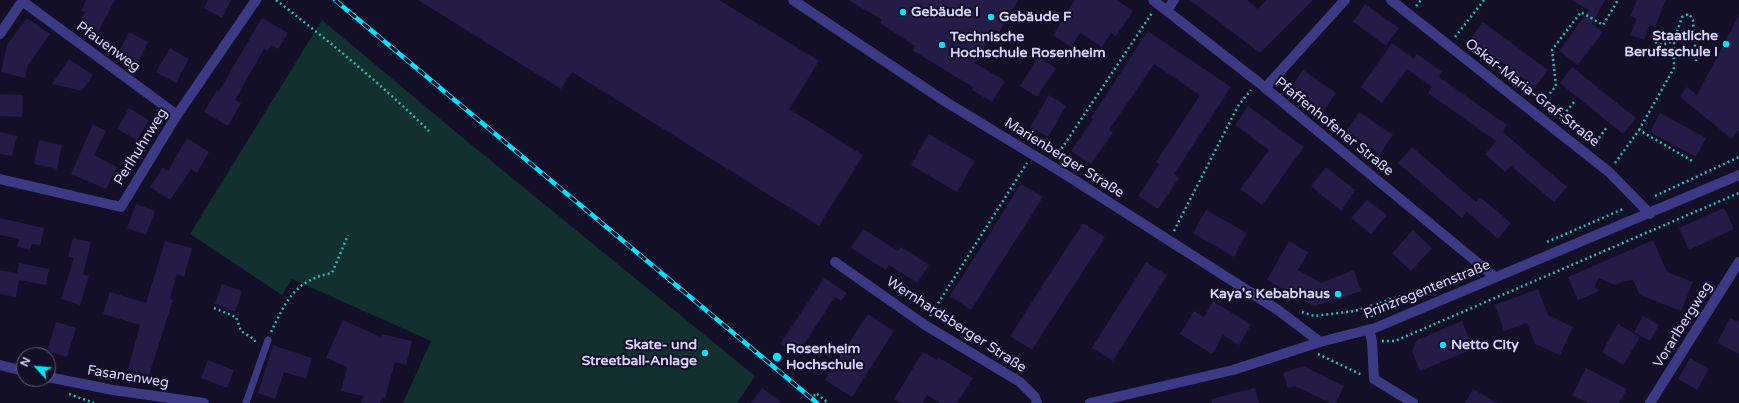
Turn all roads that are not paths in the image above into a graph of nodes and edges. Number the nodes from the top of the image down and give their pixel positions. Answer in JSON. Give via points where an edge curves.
{"nodes":[{"id":1,"x":256,"y":0,"type":"edge"},
{"id":2,"x":793,"y":0,"type":"edge"},
{"id":3,"x":1174,"y":0,"type":"edge"},
{"id":4,"x":1345,"y":0,"type":"edge"},
{"id":5,"x":1391,"y":0,"type":"edge"},
{"id":6,"x":23,"y":1,"type":"edge"},
{"id":7,"x":1156,"y":2,"type":"edge"},
{"id":8,"x":1167,"y":10,"type":"junction"},
{"id":9,"x":0,"y":34,"type":"edge"},
{"id":10,"x":1261,"y":85,"type":"junction"},
{"id":11,"x":177,"y":115,"type":"junction"},
{"id":12,"x":1739,"y":175,"type":"edge"},
{"id":13,"x":0,"y":179,"type":"edge"},
{"id":14,"x":1650,"y":214,"type":"junction"},
{"id":15,"x":836,"y":262,"type":"dead end"},
{"id":16,"x":1739,"y":262,"type":"edge"},
{"id":17,"x":1495,"y":277,"type":"junction"},
{"id":18,"x":1369,"y":330,"type":"junction"},
{"id":19,"x":268,"y":340,"type":"road end"},
{"id":20,"x":1320,"y":342,"type":"junction"},
{"id":21,"x":0,"y":365,"type":"edge"},
{"id":22,"x":16,"y":369,"type":"edge"},
{"id":23,"x":56,"y":379,"type":"edge"},
{"id":24,"x":204,"y":403,"type":"edge"},
{"id":25,"x":246,"y":403,"type":"edge"},
{"id":26,"x":1037,"y":403,"type":"edge"},
{"id":27,"x":1090,"y":403,"type":"edge"},
{"id":28,"x":1413,"y":403,"type":"edge"},
{"id":29,"x":1650,"y":403,"type":"edge"}],
"edges":[{"from":1,"to":11,"type":"street","name":"Perlhuhnweg"},
{"from":2,"to":20,"type":"street","name":"Marienberger Straße","via":[[946,102],[1283,314]]},
{"from":3,"to":8,"type":"street"},
{"from":4,"to":10,"type":"street"},
{"from":5,"to":14,"type":"street","name":"Oskar-Maria-Graf-Straße","via":[[1608,172]]},
{"from":6,"to":9,"type":"street"},
{"from":6,"to":11,"type":"street","name":"Pfauenweg"},
{"from":7,"to":8,"type":"street","name":"Pfaffenhofener Straße"},
{"from":8,"to":10,"type":"street","name":"Pfaffenhofener Straße"},
{"from":10,"to":17,"type":"street","name":"Pfaffenhofener Straße"},
{"from":11,"to":13,"type":"street","name":"Perlhuhnweg","via":[[121,207]]},
{"from":12,"to":14,"type":"street","name":"Prinzregentenstraße"},
{"from":14,"to":17,"type":"street","name":"Prinzregentenstraße"},
{"from":15,"to":26,"type":"street","name":"Wernhardsberger Straße","via":[[925,325],[1020,382],[1035,397]]},
{"from":16,"to":29,"type":"street","name":"Vorarlbergweg"},
{"from":17,"to":18,"type":"street","name":"Prinzregentenstraße"},
{"from":18,"to":20,"type":"street","name":"Prinzregentenstraße"},
{"from":18,"to":28,"type":"street","via":[[1374,379]]},
{"from":19,"to":25,"type":"lane"},
{"from":20,"to":27,"type":"street","name":"Prinzregentenstraße","via":[[1233,370]]},
{"from":21,"to":22,"type":"street"},
{"from":23,"to":24,"type":"street","name":"Fasanenweg"}]}
